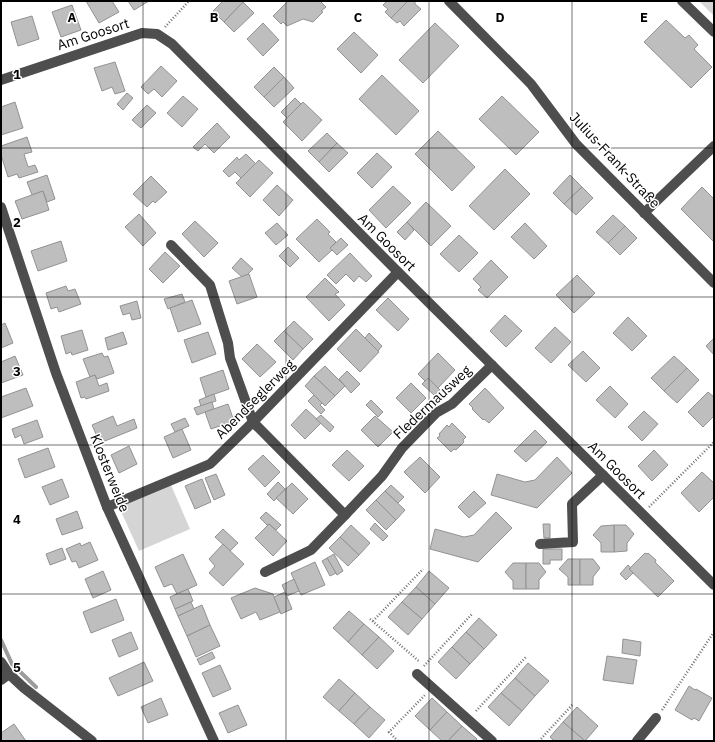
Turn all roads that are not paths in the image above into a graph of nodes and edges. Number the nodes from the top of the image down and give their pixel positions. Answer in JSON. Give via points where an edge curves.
{"nodes":[{"id":1,"x":449,"y":1,"type":"edge"},
{"id":2,"x":682,"y":1,"type":"edge"},
{"id":3,"x":714,"y":32,"type":"edge"},
{"id":4,"x":1,"y":80,"type":"edge"},
{"id":5,"x":714,"y":146,"type":"edge"},
{"id":6,"x":1,"y":207,"type":"edge"},
{"id":7,"x":644,"y":213,"type":"junction"},
{"id":8,"x":171,"y":245,"type":"dead end"},
{"id":9,"x":398,"y":272,"type":"junction"},
{"id":10,"x":714,"y":283,"type":"edge"},
{"id":11,"x":492,"y":365,"type":"junction"},
{"id":12,"x":253,"y":422,"type":"junction"},
{"id":13,"x":603,"y":475,"type":"junction"},
{"id":14,"x":107,"y":507,"type":"junction"},
{"id":15,"x":345,"y":515,"type":"junction"},
{"id":16,"x":540,"y":544,"type":"dead end"},
{"id":17,"x":266,"y":572,"type":"dead end"},
{"id":18,"x":714,"y":585,"type":"edge"},
{"id":19,"x":1,"y":662,"type":"edge"},
{"id":20,"x":421,"y":670,"type":"road end"},
{"id":21,"x":5,"y":677,"type":"edge"},
{"id":22,"x":656,"y":718,"type":"road end"},
{"id":23,"x":92,"y":741,"type":"edge"},
{"id":24,"x":214,"y":741,"type":"edge"},
{"id":25,"x":492,"y":741,"type":"edge"},
{"id":26,"x":638,"y":741,"type":"edge"}],
"edges":[{"from":1,"to":7,"type":"street","name":"Julius-Frank-Straße","via":[[531,84],[576,144]]},
{"from":2,"to":3,"type":"street"},
{"from":4,"to":9,"type":"street","name":"Am Goosort","via":[[123,38],[142,33],[157,34],[172,44]]},
{"from":5,"to":7,"type":"street"},
{"from":6,"to":14,"type":"street","name":"Klosterweide","via":[[56,373]]},
{"from":7,"to":10,"type":"street","name":"Julius-Frank-Straße"},
{"from":8,"to":12,"type":"street","via":[[210,285],[228,343],[230,358]]},
{"from":9,"to":11,"type":"street","name":"Am Goosort"},
{"from":9,"to":12,"type":"street","name":"Abendseglerweg"},
{"from":11,"to":13,"type":"street","name":"Am Goosort"},
{"from":11,"to":15,"type":"street","name":"Fledermausweg","via":[[452,404],[436,413],[402,448],[382,476]]},
{"from":12,"to":14,"type":"street","name":"Abendseglerweg","via":[[210,464]]},
{"from":12,"to":15,"type":"street"},
{"from":13,"to":16,"type":"street","via":[[572,504],[573,542]]},
{"from":13,"to":18,"type":"street","name":"Am Goosort"},
{"from":14,"to":24,"type":"street","name":"Klosterweide"},
{"from":15,"to":17,"type":"street","name":"Fledermausweg","via":[[311,550]]},
{"from":19,"to":21,"type":"street"},
{"from":20,"to":25,"type":"street","via":[[432,687]]},
{"from":21,"to":23,"type":"street","via":[[24,688]]},
{"from":22,"to":26,"type":"street"}]}
